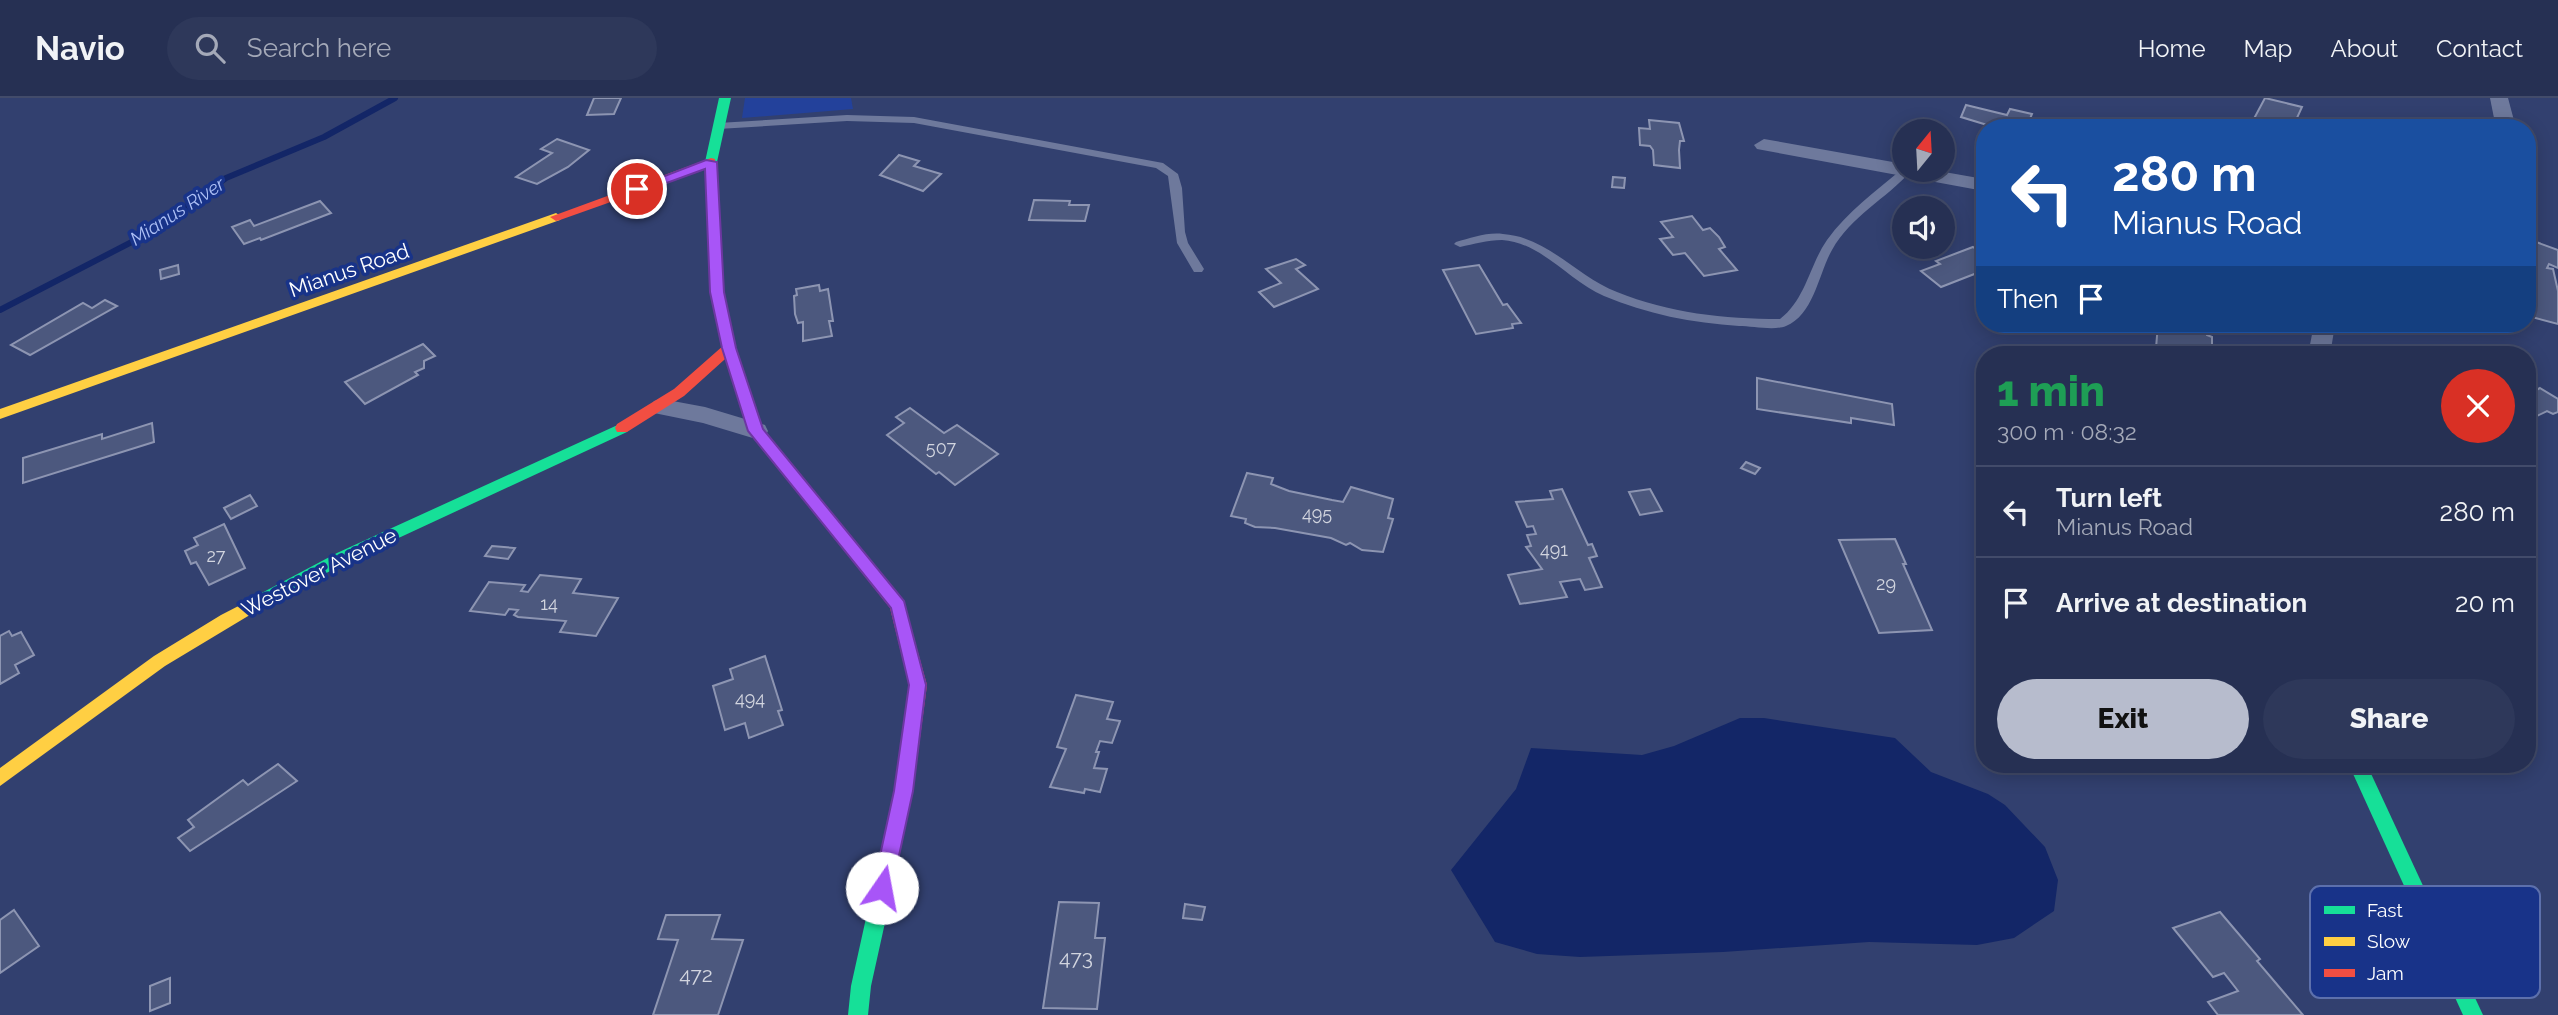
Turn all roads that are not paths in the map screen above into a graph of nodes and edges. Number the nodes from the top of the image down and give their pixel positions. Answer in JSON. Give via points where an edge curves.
{"nodes":[{"id":1,"x":724,"y":98,"type":"edge"},
{"id":2,"x":2499,"y":98,"type":"edge"},
{"id":3,"x":2504,"y":119,"type":"edge"},
{"id":4,"x":718,"y":126,"type":"junction"},
{"id":5,"x":1765,"y":145,"type":"dead end"},
{"id":6,"x":710,"y":162,"type":"junction"},
{"id":7,"x":1892,"y":168,"type":"edge"},
{"id":8,"x":1955,"y":180,"type":"edge"},
{"id":9,"x":1893,"y":182,"type":"edge"},
{"id":10,"x":1976,"y":184,"type":"edge"},
{"id":11,"x":1460,"y":244,"type":"dead end"},
{"id":12,"x":1198,"y":269,"type":"dead end"},
{"id":13,"x":729,"y":348,"type":"junction"},
{"id":14,"x":662,"y":407,"type":"junction"},
{"id":15,"x":0,"y":414,"type":"edge"},
{"id":16,"x":756,"y":431,"type":"junction"},
{"id":17,"x":2362,"y":773,"type":"edge"},
{"id":18,"x":0,"y":778,"type":"edge"},
{"id":19,"x":2414,"y":886,"type":"edge"},
{"id":20,"x":2465,"y":998,"type":"edge"},
{"id":21,"x":858,"y":1015,"type":"edge"},
{"id":22,"x":2473,"y":1015,"type":"edge"}],
"edges":[{"from":1,"to":4,"type":"street"},
{"from":2,"to":3,"type":"street"},
{"from":4,"to":6,"type":"street"},
{"from":4,"to":12,"type":"lane","via":[[847,118],[914,120],[1159,165],[1173,174],[1179,190],[1177,221],[1183,251]]},
{"from":5,"to":7,"type":"street"},
{"from":6,"to":13,"type":"street","via":[[717,292]]},
{"from":6,"to":15,"type":"street","name":"Mianus Road"},
{"from":8,"to":10,"type":"street"},
{"from":9,"to":11,"type":"lane","via":[[1851,217],[1829,244],[1795,316],[1783,323],[1698,318],[1651,307],[1597,288],[1542,248],[1524,241],[1483,237]]},
{"from":13,"to":14,"type":"street","name":"Westover Avenue"},
{"from":13,"to":16,"type":"street"},
{"from":14,"to":16,"type":"street"},
{"from":14,"to":18,"type":"street","name":"Westover Avenue","via":[[343,557],[211,627],[124,683]]},
{"from":16,"to":21,"type":"street","via":[[898,606],[918,685],[904,791]]},
{"from":17,"to":19,"type":"street"},
{"from":20,"to":22,"type":"street"}]}
